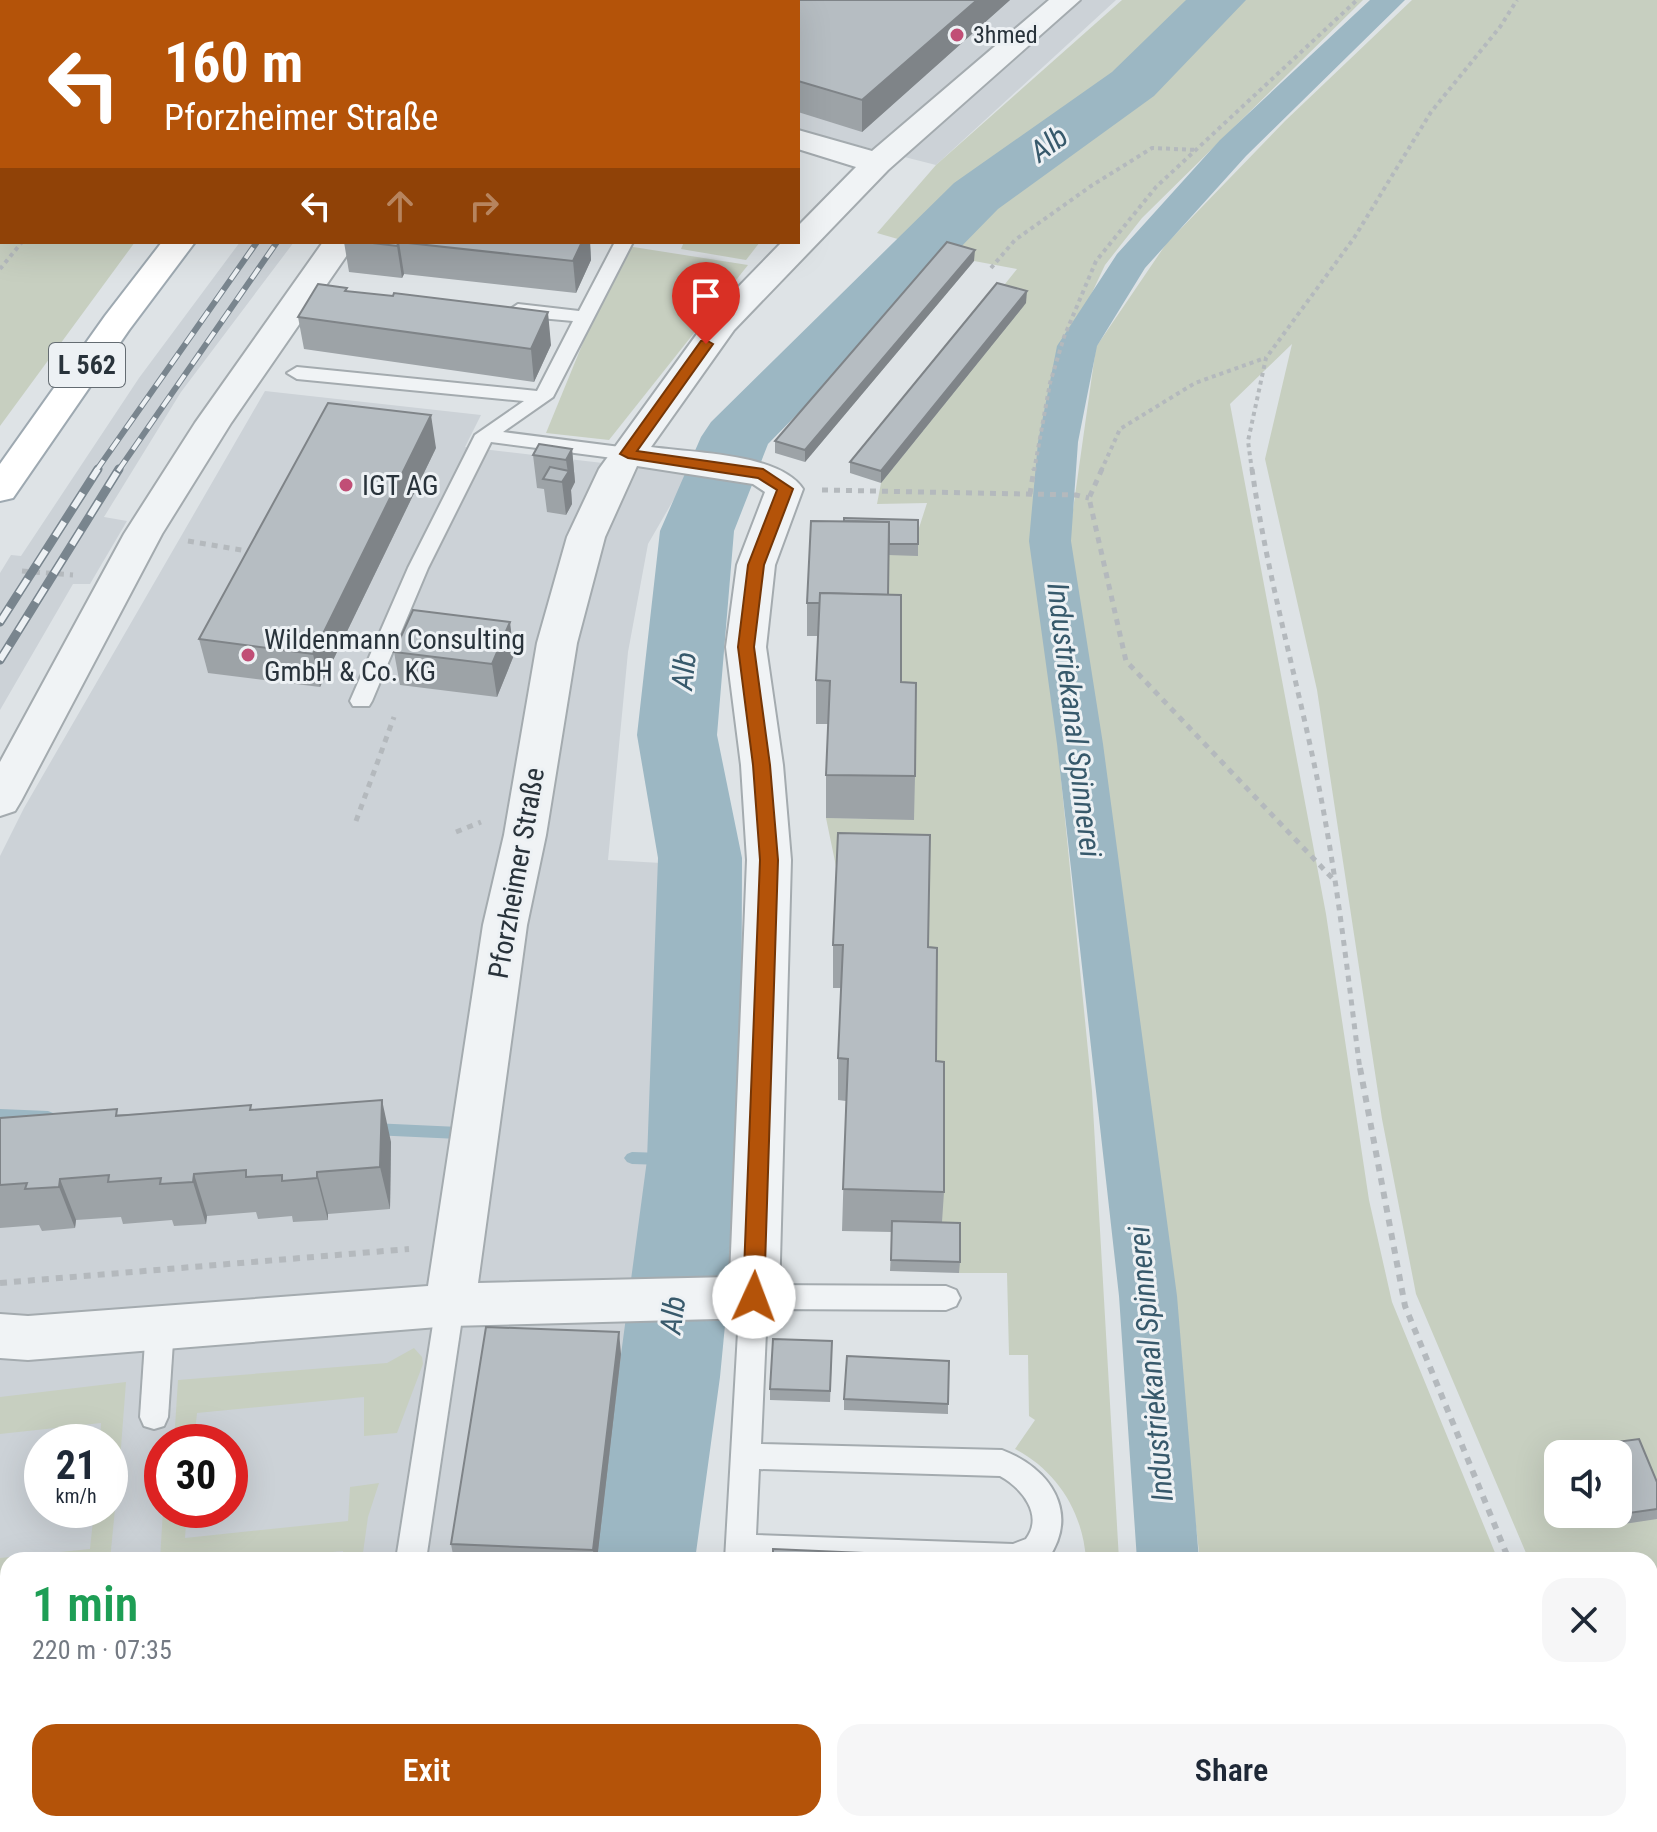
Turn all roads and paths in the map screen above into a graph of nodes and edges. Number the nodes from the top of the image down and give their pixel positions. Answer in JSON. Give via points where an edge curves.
{"nodes":[{"id":1,"x":1066,"y":0,"type":"edge"},
{"id":2,"x":1357,"y":0,"type":"edge"},
{"id":3,"x":1517,"y":0,"type":"edge"},
{"id":4,"x":800,"y":140,"type":"edge"},
{"id":5,"x":1197,"y":150,"type":"junction"},
{"id":6,"x":877,"y":163,"type":"junction"},
{"id":7,"x":800,"y":242,"type":"edge"},
{"id":8,"x":20,"y":244,"type":"edge"},
{"id":9,"x":177,"y":244,"type":"edge"},
{"id":10,"x":339,"y":244,"type":"edge"},
{"id":11,"x":623,"y":244,"type":"edge"},
{"id":12,"x":799,"y":244,"type":"edge"},
{"id":13,"x":991,"y":268,"type":"dead end"},
{"id":14,"x":0,"y":269,"type":"edge"},
{"id":15,"x":505,"y":309,"type":"edge"},
{"id":16,"x":583,"y":317,"type":"junction"},
{"id":17,"x":1266,"y":358,"type":"junction"},
{"id":18,"x":297,"y":373,"type":"dead end"},
{"id":19,"x":543,"y":397,"type":"junction"},
{"id":20,"x":485,"y":435,"type":"junction"},
{"id":21,"x":645,"y":456,"type":"junction"},
{"id":22,"x":774,"y":481,"type":"junction"},
{"id":23,"x":0,"y":490,"type":"edge"},
{"id":24,"x":1031,"y":494,"type":"junction"},
{"id":25,"x":1089,"y":498,"type":"junction"},
{"id":26,"x":201,"y":543,"type":"dead end"},
{"id":27,"x":260,"y":555,"type":"edge"},
{"id":28,"x":22,"y":571,"type":"dead end"},
{"id":29,"x":63,"y":575,"type":"dead end"},
{"id":30,"x":361,"y":701,"type":"dead end"},
{"id":31,"x":398,"y":706,"type":"dead end"},
{"id":32,"x":0,"y":801,"type":"edge"},
{"id":33,"x":356,"y":821,"type":"dead end"},
{"id":34,"x":1335,"y":881,"type":"junction"},
{"id":35,"x":458,"y":1245,"type":"junction"},
{"id":36,"x":0,"y":1283,"type":"edge"},
{"id":37,"x":732,"y":1296,"type":"junction"},
{"id":38,"x":946,"y":1298,"type":"dead end"},
{"id":39,"x":450,"y":1305,"type":"junction"},
{"id":40,"x":160,"y":1327,"type":"junction"},
{"id":41,"x":0,"y":1336,"type":"edge"},
{"id":42,"x":154,"y":1417,"type":"dead end"},
{"id":43,"x":746,"y":1456,"type":"junction"},
{"id":44,"x":412,"y":1552,"type":"edge"},
{"id":45,"x":740,"y":1552,"type":"edge"},
{"id":46,"x":1030,"y":1552,"type":"edge"},
{"id":47,"x":1506,"y":1552,"type":"edge"}],
"edges":[{"from":1,"to":6,"type":"street","name":"Pforzheimer Straße"},
{"from":2,"to":5,"type":"path"},
{"from":3,"to":17,"type":"path","via":[[1431,112],[1354,238]]},
{"from":4,"to":6,"type":"street"},
{"from":5,"to":13,"type":"path","via":[[1152,148],[1015,240]]},
{"from":5,"to":24,"type":"path","via":[[1156,187],[1096,261],[1050,383]]},
{"from":6,"to":7,"type":"street","name":"Pforzheimer Straße"},
{"from":8,"to":14,"type":"path"},
{"from":9,"to":23,"type":"main road","number":"L 562"},
{"from":10,"to":32,"type":"street","via":[[143,534]]},
{"from":11,"to":16,"type":"lane"},
{"from":12,"to":21,"type":"street","name":"Pforzheimer Straße","via":[[722,323]]},
{"from":15,"to":16,"type":"lane"},
{"from":16,"to":19,"type":"lane"},
{"from":17,"to":25,"type":"path","via":[[1195,383],[1120,429]]},
{"from":17,"to":34,"type":"path","via":[[1248,441],[1258,513],[1291,650]]},
{"from":18,"to":19,"type":"lane"},
{"from":19,"to":20,"type":"lane"},
{"from":20,"to":21,"type":"lane"},
{"from":20,"to":30,"type":"lane","via":[[418,568]]},
{"from":21,"to":22,"type":"street"},
{"from":21,"to":35,"type":"street","name":"Pforzheimer Straße","via":[[617,469],[586,537],[557,643],[505,925]]},
{"from":22,"to":24,"type":"path"},
{"from":22,"to":37,"type":"street","via":[[746,647],[769,860]]},
{"from":24,"to":25,"type":"path"},
{"from":25,"to":34,"type":"path","via":[[1126,661]]},
{"from":26,"to":27,"type":"path"},
{"from":28,"to":29,"type":"path"},
{"from":31,"to":33,"type":"path"},
{"from":34,"to":47,"type":"path","via":[[1366,1111],[1405,1306]]},
{"from":35,"to":36,"type":"path"},
{"from":35,"to":39,"type":"street","name":"Pforzheimer Straße"},
{"from":37,"to":38,"type":"lane"},
{"from":37,"to":39,"type":"street"},
{"from":37,"to":43,"type":"lane"},
{"from":39,"to":40,"type":"street"},
{"from":39,"to":44,"type":"lane"},
{"from":40,"to":41,"type":"street"},
{"from":40,"to":42,"type":"lane"},
{"from":43,"to":45,"type":"lane"},
{"from":43,"to":46,"type":"lane","via":[[1017,1467],[1047,1511],[1046,1534]]}]}
